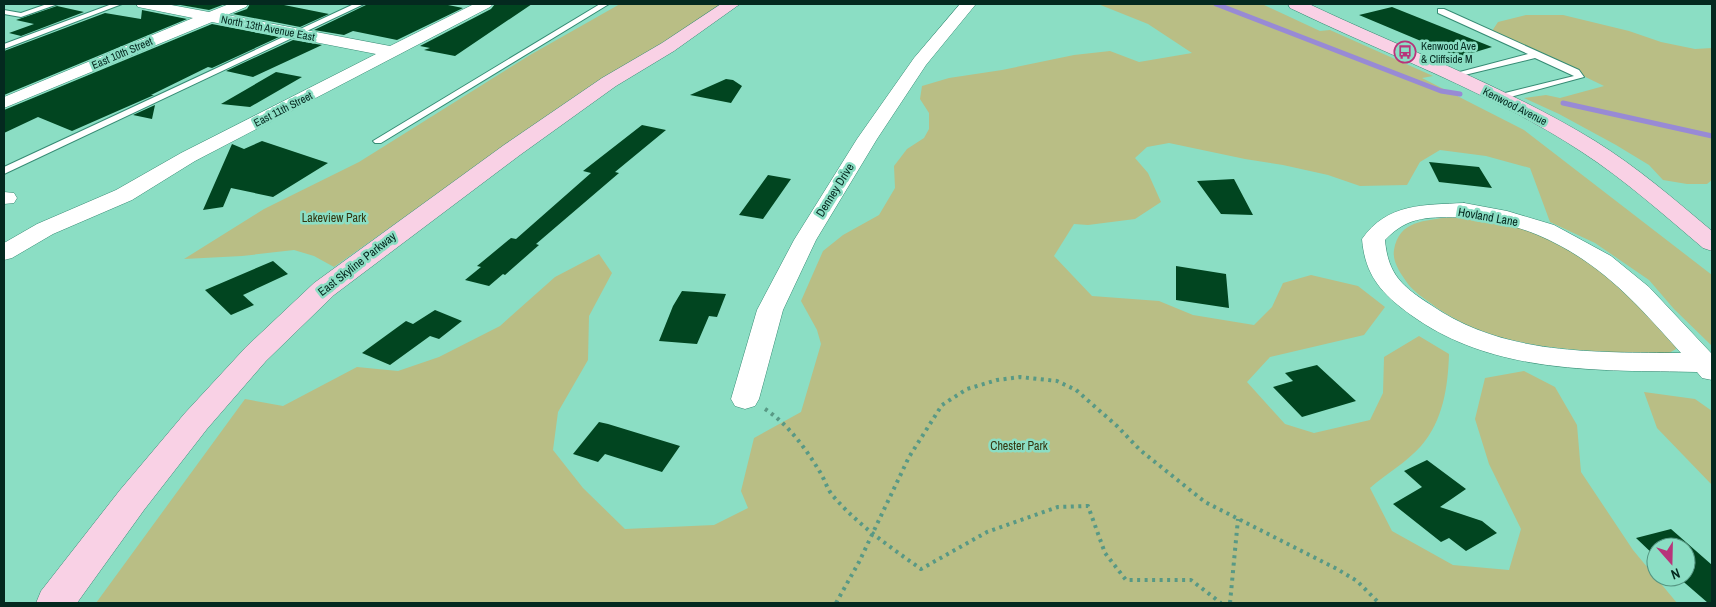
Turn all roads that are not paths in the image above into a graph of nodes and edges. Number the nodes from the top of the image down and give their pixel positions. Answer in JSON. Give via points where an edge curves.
{"nodes":[{"id":1,"x":54,"y":4,"type":"edge"},
{"id":2,"x":118,"y":4,"type":"edge"},
{"id":3,"x":143,"y":4,"type":"edge"},
{"id":4,"x":241,"y":4,"type":"edge"},
{"id":5,"x":360,"y":4,"type":"edge"},
{"id":6,"x":485,"y":4,"type":"edge"},
{"id":7,"x":605,"y":4,"type":"edge"},
{"id":8,"x":732,"y":4,"type":"edge"},
{"id":9,"x":968,"y":4,"type":"edge"},
{"id":10,"x":1296,"y":4,"type":"edge"},
{"id":11,"x":26,"y":7,"type":"dead end"},
{"id":12,"x":1441,"y":11,"type":"dead end"},
{"id":13,"x":7,"y":13,"type":"edge"},
{"id":14,"x":209,"y":17,"type":"junction"},
{"id":15,"x":295,"y":34,"type":"junction"},
{"id":16,"x":4,"y":47,"type":"edge"},
{"id":17,"x":394,"y":52,"type":"junction"},
{"id":18,"x":1536,"y":55,"type":"junction"},
{"id":19,"x":1455,"y":76,"type":"junction"},
{"id":20,"x":1500,"y":96,"type":"junction"},
{"id":21,"x":4,"y":102,"type":"edge"},
{"id":22,"x":378,"y":141,"type":"dead end"},
{"id":23,"x":4,"y":171,"type":"edge"},
{"id":24,"x":1712,"y":243,"type":"edge"},
{"id":25,"x":4,"y":253,"type":"edge"},
{"id":26,"x":1708,"y":367,"type":"edge"},
{"id":27,"x":745,"y":399,"type":"road end"},
{"id":28,"x":54,"y":603,"type":"edge"}],
"edges":[{"from":1,"to":13,"type":"lane","via":[[21,16]]},
{"from":2,"to":16,"type":"lane"},
{"from":3,"to":14,"type":"street","name":"North 13th Avenue East"},
{"from":4,"to":14,"type":"street","name":"East 10th Street"},
{"from":5,"to":15,"type":"lane"},
{"from":6,"to":17,"type":"street","name":"East 11th Street"},
{"from":7,"to":22,"type":"lane"},
{"from":8,"to":28,"type":"street","name":"East Skyline Parkway","via":[[609,82],[512,150],[344,273],[305,306],[256,354],[196,421]]},
{"from":9,"to":27,"type":"street","name":"Denney Drive","via":[[920,62],[804,240],[770,310]]},
{"from":10,"to":19,"type":"street","name":"Kenwood Avenue"},
{"from":11,"to":13,"type":"lane"},
{"from":12,"to":18,"type":"lane"},
{"from":14,"to":15,"type":"street","name":"North 13th Avenue East"},
{"from":14,"to":21,"type":"street","name":"East 10th Street"},
{"from":15,"to":17,"type":"street","name":"North 13th Avenue East"},
{"from":15,"to":23,"type":"lane"},
{"from":17,"to":25,"type":"street","name":"East 11th Street","via":[[188,157],[124,195],[45,229]]},
{"from":18,"to":19,"type":"lane"},
{"from":18,"to":20,"type":"lane","via":[[1576,72],[1580,77]]},
{"from":19,"to":20,"type":"street","name":"Kenwood Avenue"},
{"from":20,"to":24,"type":"street","name":"Kenwood Avenue","via":[[1571,136],[1628,174]]},
{"from":26,"to":26,"type":"street","name":"Hovland Lane","via":[[1640,292],[1603,261],[1546,230],[1464,210],[1435,211],[1406,214],[1387,224],[1373,239],[1374,259],[1387,283],[1417,309],[1474,339],[1533,355]]}]}
